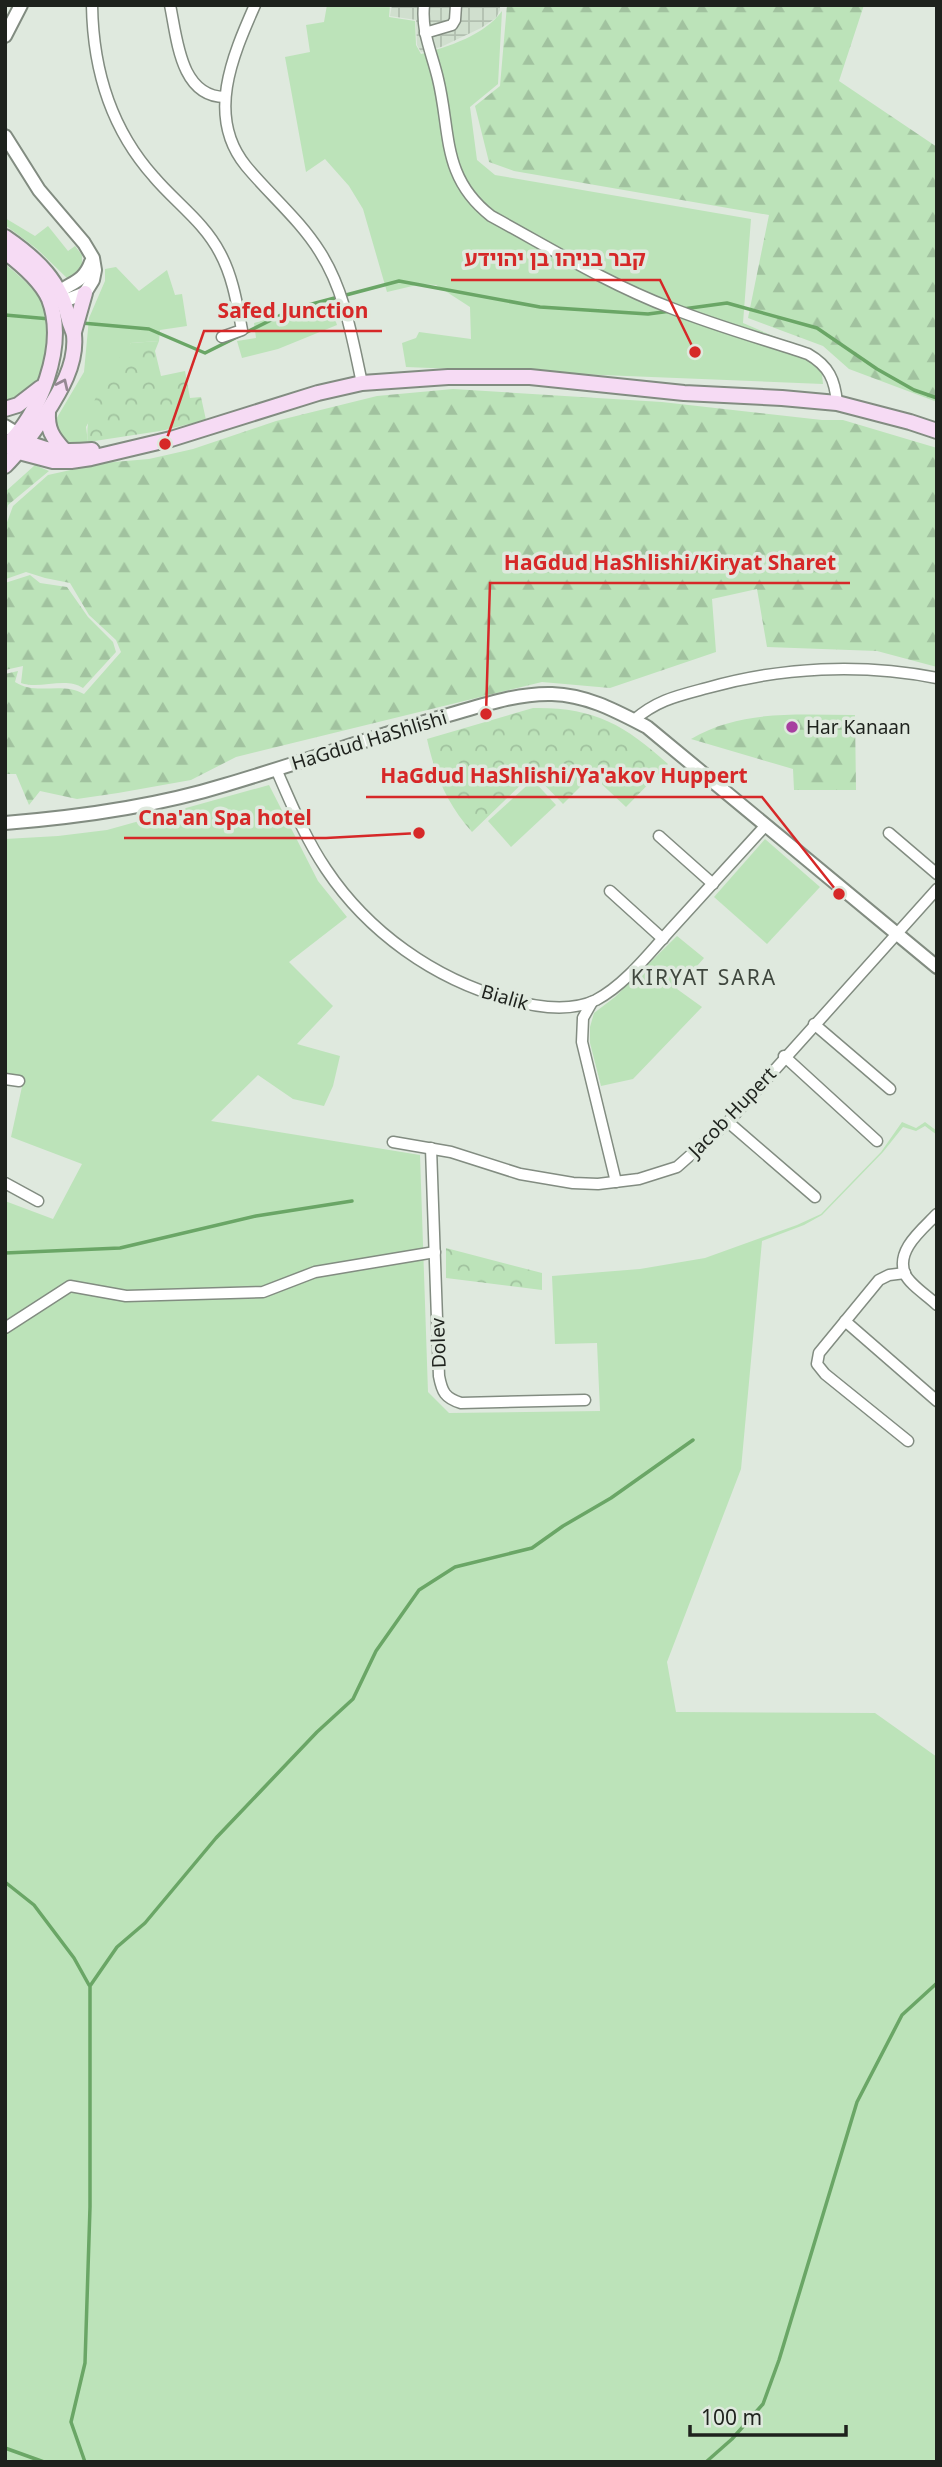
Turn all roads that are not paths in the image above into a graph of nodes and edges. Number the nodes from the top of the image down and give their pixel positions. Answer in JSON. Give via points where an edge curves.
{"nodes":[{"id":1,"x":21,"y":5,"type":"edge"},
{"id":2,"x":92,"y":5,"type":"edge"},
{"id":3,"x":170,"y":5,"type":"edge"},
{"id":4,"x":255,"y":5,"type":"edge"},
{"id":5,"x":424,"y":5,"type":"edge"},
{"id":6,"x":456,"y":5,"type":"edge"},
{"id":7,"x":425,"y":33,"type":"junction"},
{"id":8,"x":5,"y":36,"type":"edge"},
{"id":9,"x":225,"y":97,"type":"junction"},
{"id":10,"x":5,"y":136,"type":"edge"},
{"id":11,"x":5,"y":237,"type":"edge"},
{"id":12,"x":5,"y":252,"type":"edge"},
{"id":13,"x":93,"y":258,"type":"junction"},
{"id":14,"x":85,"y":293,"type":"junction"},
{"id":15,"x":62,"y":295,"type":"junction"},
{"id":16,"x":49,"y":301,"type":"junction"},
{"id":17,"x":74,"y":332,"type":"junction"},
{"id":18,"x":222,"y":337,"type":"dead end"},
{"id":19,"x":47,"y":382,"type":"junction"},
{"id":20,"x":362,"y":383,"type":"junction"},
{"id":21,"x":837,"y":403,"type":"junction"},
{"id":22,"x":5,"y":409,"type":"edge"},
{"id":23,"x":48,"y":411,"type":"junction"},
{"id":24,"x":937,"y":431,"type":"edge"},
{"id":25,"x":12,"y":441,"type":"edge"},
{"id":26,"x":64,"y":450,"type":"junction"},
{"id":27,"x":110,"y":453,"type":"junction"},
{"id":28,"x":5,"y":466,"type":"edge"},
{"id":29,"x":937,"y":678,"type":"edge"},
{"id":30,"x":634,"y":720,"type":"junction"},
{"id":31,"x":276,"y":769,"type":"junction"},
{"id":32,"x":5,"y":823,"type":"edge"},
{"id":33,"x":766,"y":825,"type":"junction"},
{"id":34,"x":889,"y":833,"type":"dead end"},
{"id":35,"x":659,"y":836,"type":"dead end"},
{"id":36,"x":937,"y":874,"type":"edge"},
{"id":37,"x":713,"y":884,"type":"junction"},
{"id":38,"x":937,"y":889,"type":"edge"},
{"id":39,"x":610,"y":891,"type":"dead end"},
{"id":40,"x":896,"y":933,"type":"junction"},
{"id":41,"x":663,"y":939,"type":"junction"},
{"id":42,"x":937,"y":967,"type":"edge"},
{"id":43,"x":592,"y":1002,"type":"junction"},
{"id":44,"x":814,"y":1024,"type":"junction"},
{"id":45,"x":784,"y":1056,"type":"junction"},
{"id":46,"x":5,"y":1079,"type":"edge"},
{"id":47,"x":19,"y":1081,"type":"dead end"},
{"id":48,"x":890,"y":1089,"type":"dead end"},
{"id":49,"x":728,"y":1122,"type":"junction"},
{"id":50,"x":877,"y":1141,"type":"dead end"},
{"id":51,"x":393,"y":1142,"type":"dead end"},
{"id":52,"x":431,"y":1147,"type":"junction"},
{"id":53,"x":617,"y":1182,"type":"junction"},
{"id":54,"x":5,"y":1183,"type":"edge"},
{"id":55,"x":815,"y":1197,"type":"dead end"},
{"id":56,"x":38,"y":1200,"type":"dead end"},
{"id":57,"x":937,"y":1214,"type":"edge"},
{"id":58,"x":435,"y":1252,"type":"junction"},
{"id":59,"x":905,"y":1273,"type":"junction"},
{"id":60,"x":937,"y":1305,"type":"edge"},
{"id":61,"x":845,"y":1321,"type":"junction"},
{"id":62,"x":5,"y":1328,"type":"edge"},
{"id":63,"x":585,"y":1400,"type":"dead end"},
{"id":64,"x":937,"y":1401,"type":"edge"},
{"id":65,"x":908,"y":1441,"type":"dead end"}],
"edges":[{"from":1,"to":8,"type":"street"},
{"from":2,"to":18,"type":"street","via":[[99,69],[125,137],[155,179],[204,228],[226,265],[242,330]]},
{"from":3,"to":9,"type":"street","via":[[191,80],[206,93]]},
{"from":4,"to":9,"type":"street"},
{"from":5,"to":7,"type":"street"},
{"from":6,"to":7,"type":"street","via":[[452,25]]},
{"from":7,"to":21,"type":"street","via":[[439,81],[451,159],[478,206],[641,296],[821,361],[834,382]]},
{"from":9,"to":20,"type":"street","via":[[226,123],[239,156],[311,239],[334,278]]},
{"from":10,"to":13,"type":"street","via":[[39,190]]},
{"from":11,"to":15,"type":"main road","via":[[32,257]]},
{"from":12,"to":16,"type":"main road","via":[[43,288]]},
{"from":13,"to":14,"type":"street","via":[[93,280]]},
{"from":13,"to":15,"type":"street","via":[[87,273]]},
{"from":14,"to":15,"type":"street"},
{"from":14,"to":17,"type":"main road"},
{"from":15,"to":16,"type":"street"},
{"from":15,"to":17,"type":"main road"},
{"from":16,"to":19,"type":"main road","via":[[54,344]]},
{"from":23,"to":17,"type":"main road","one_way":true,"via":[[72,361]]},
{"from":19,"to":22,"type":"main road","via":[[18,405]]},
{"from":19,"to":25,"type":"main road"},
{"from":20,"to":21,"type":"main road","via":[[530,377]]},
{"from":20,"to":27,"type":"main road"},
{"from":21,"to":24,"type":"main road"},
{"from":23,"to":25,"type":"main road"},
{"from":23,"to":26,"type":"main road","via":[[52,438]]},
{"from":25,"to":26,"type":"main road"},
{"from":25,"to":27,"type":"main road","via":[[52,461]]},
{"from":25,"to":28,"type":"main road"},
{"from":26,"to":27,"type":"main road"},
{"from":29,"to":30,"type":"street","via":[[856,671],[773,672],[662,700]]},
{"from":30,"to":31,"type":"street","name":"HaGdud HaShlishi","via":[[586,699],[531,695],[369,738]]},
{"from":30,"to":33,"type":"street","name":"HaGdud HaShlishi","via":[[670,744]]},
{"from":31,"to":32,"type":"street","name":"HaGdud HaShlishi","via":[[134,807]]},
{"from":31,"to":43,"type":"street","name":"Bialik","via":[[325,868],[364,917],[407,952],[433,969],[493,995],[556,1007]]},
{"from":33,"to":37,"type":"street","name":"Bialik"},
{"from":33,"to":40,"type":"street","name":"HaGdud HaShlishi"},
{"from":34,"to":36,"type":"street"},
{"from":35,"to":37,"type":"street"},
{"from":37,"to":41,"type":"street","name":"Bialik"},
{"from":38,"to":40,"type":"street"},
{"from":39,"to":41,"type":"street"},
{"from":40,"to":42,"type":"street","name":"HaGdud HaShlishi"},
{"from":40,"to":44,"type":"street","name":"Jacob Hupert"},
{"from":41,"to":43,"type":"street","name":"Bialik","via":[[609,992]]},
{"from":43,"to":53,"type":"street","via":[[583,1018],[582,1042]]},
{"from":44,"to":45,"type":"street","name":"Jacob Hupert"},
{"from":44,"to":48,"type":"street"},
{"from":45,"to":49,"type":"street","name":"Jacob Hupert"},
{"from":45,"to":50,"type":"street"},
{"from":46,"to":47,"type":"street"},
{"from":49,"to":53,"type":"street","name":"Jacob Hupert","via":[[677,1167]]},
{"from":49,"to":55,"type":"street"},
{"from":51,"to":52,"type":"street","name":"Jacob Hupert"},
{"from":52,"to":53,"type":"street","name":"Jacob Hupert","via":[[520,1174],[573,1182]]},
{"from":52,"to":58,"type":"street","name":"Dolev"},
{"from":54,"to":56,"type":"street"},
{"from":57,"to":59,"type":"street","via":[[905,1248]]},
{"from":58,"to":62,"type":"street","via":[[315,1272],[263,1292],[125,1296],[70,1286]]},
{"from":58,"to":63,"type":"street","name":"Dolev","via":[[439,1376],[449,1399],[477,1404]]},
{"from":59,"to":60,"type":"street"},
{"from":59,"to":61,"type":"street","via":[[879,1280]]},
{"from":61,"to":64,"type":"street"},
{"from":61,"to":65,"type":"street","via":[[819,1353],[817,1364]]}]}
